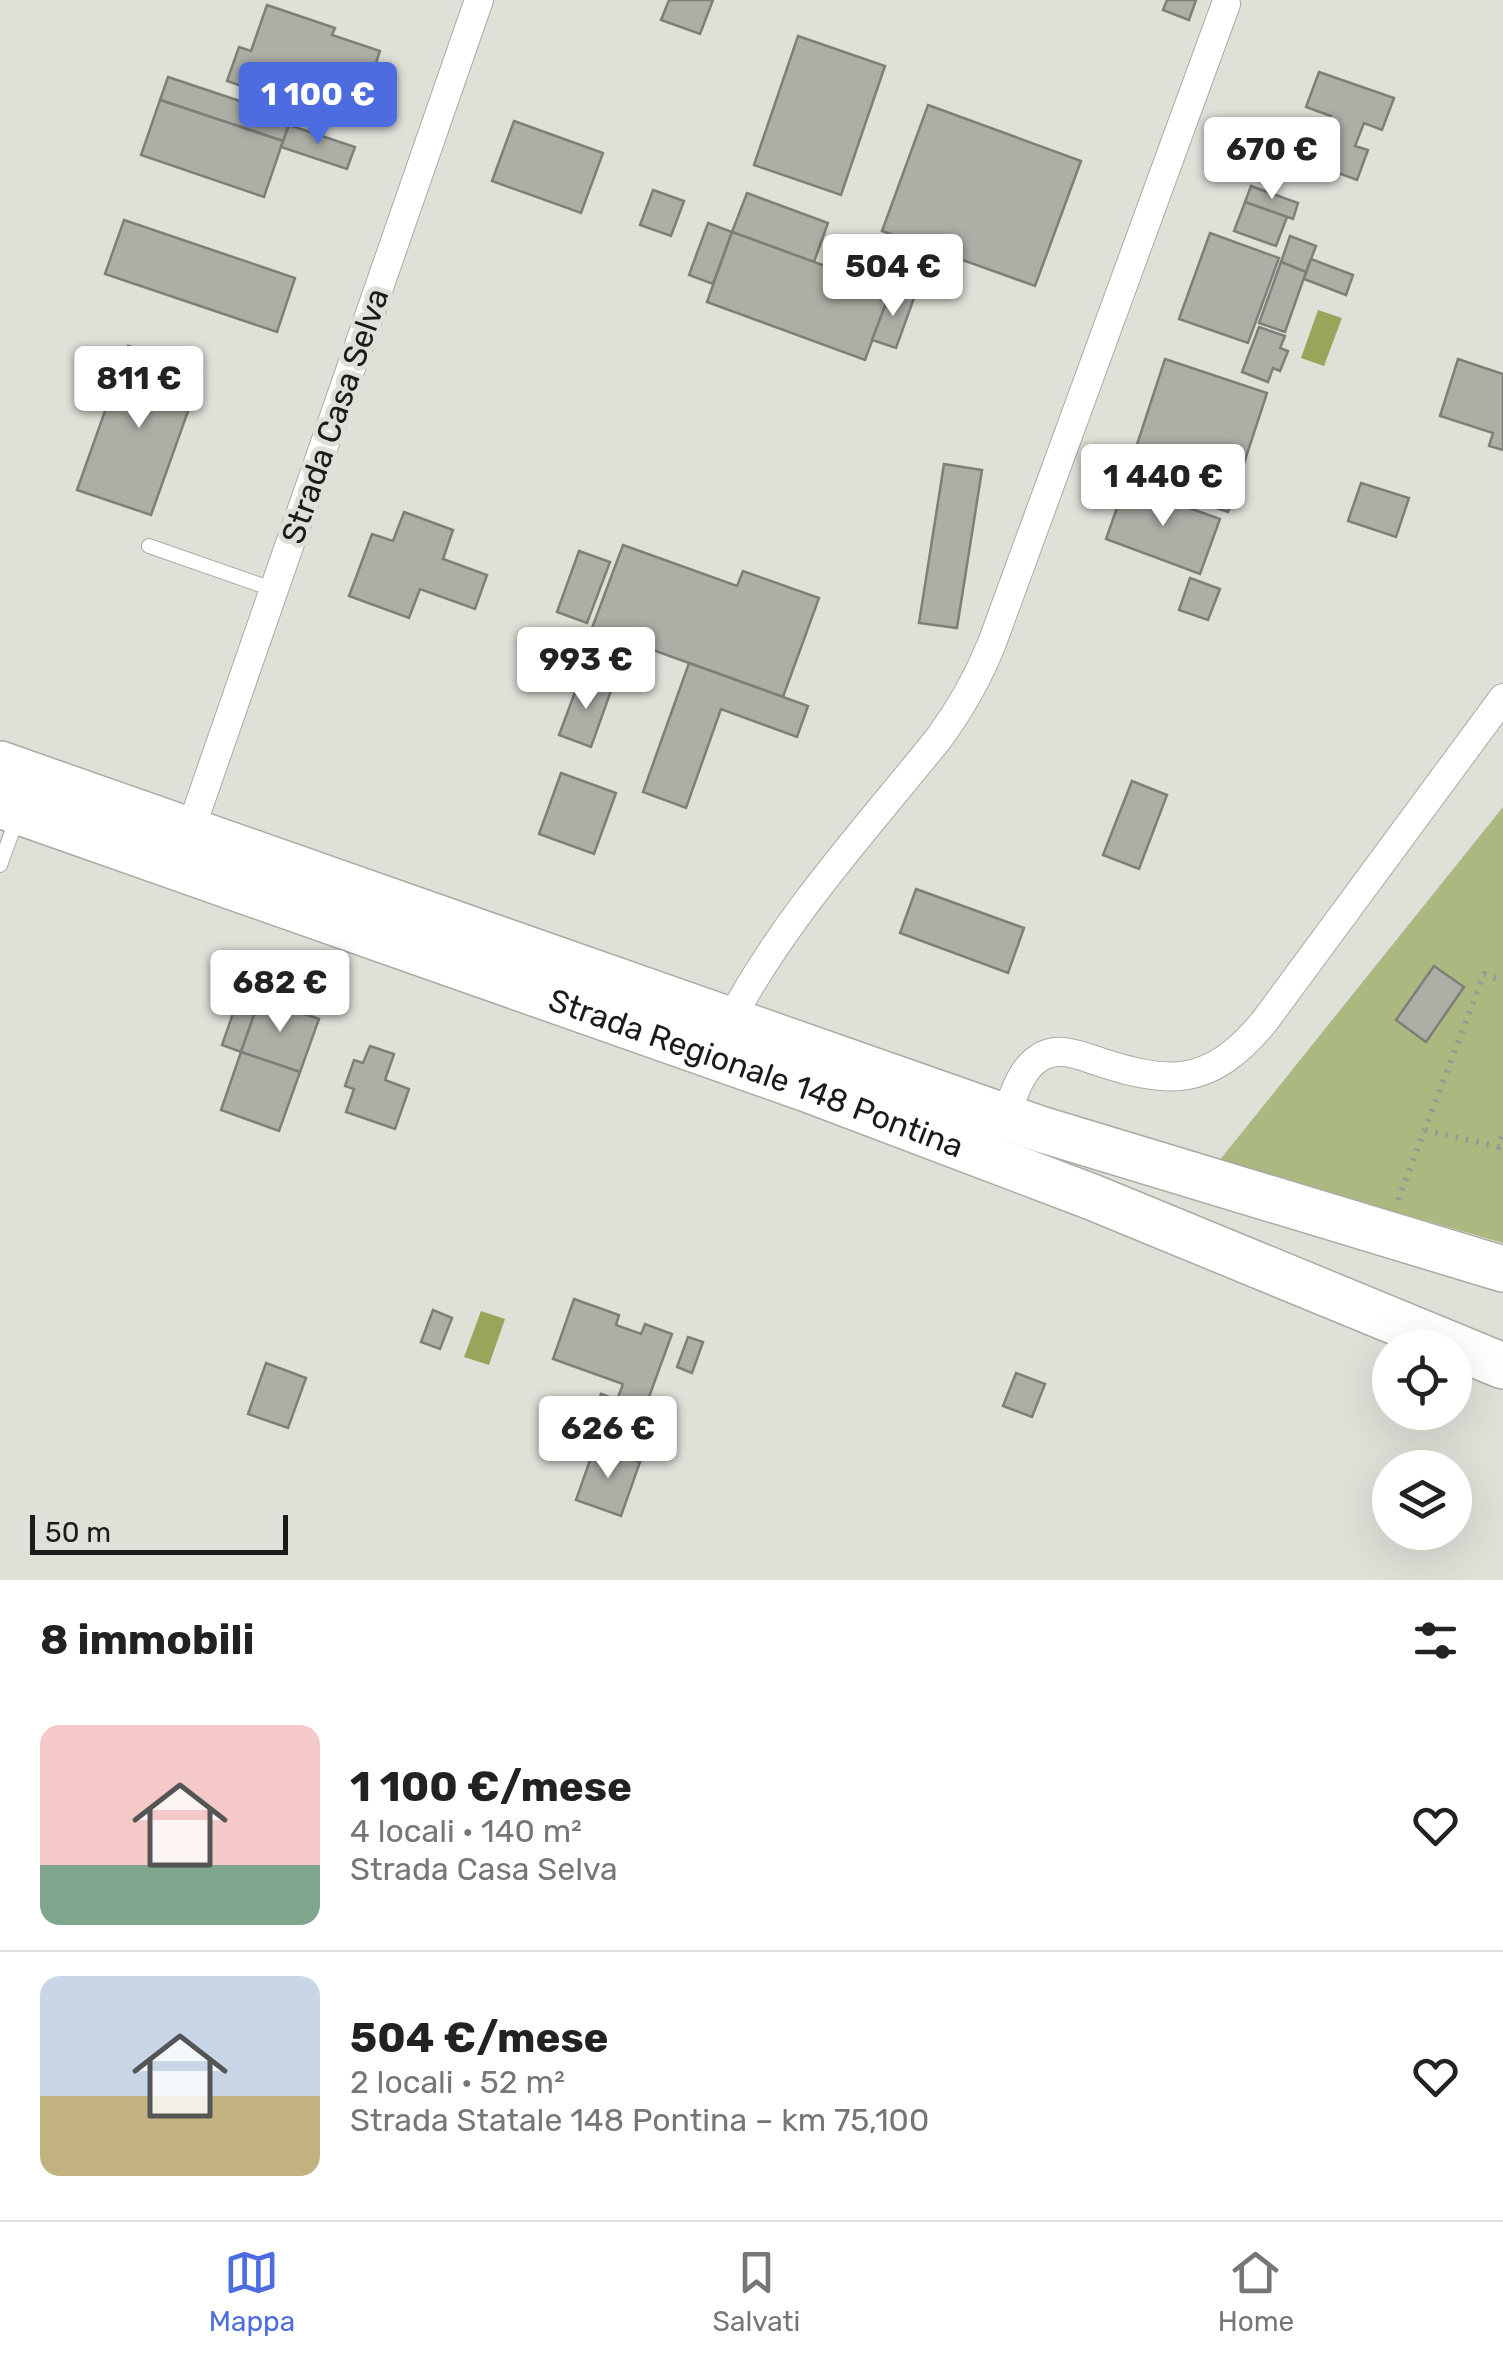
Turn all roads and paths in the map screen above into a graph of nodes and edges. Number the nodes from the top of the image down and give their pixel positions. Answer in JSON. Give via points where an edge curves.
{"nodes":[{"id":1,"x":478,"y":0,"type":"edge"},
{"id":2,"x":1226,"y":4,"type":"dead end"},
{"id":3,"x":149,"y":546,"type":"dead end"},
{"id":4,"x":275,"y":590,"type":"junction"},
{"id":5,"x":1503,"y":698,"type":"edge"},
{"id":6,"x":0,"y":764,"type":"edge"},
{"id":7,"x":10,"y":809,"type":"edge"},
{"id":8,"x":190,"y":831,"type":"junction"},
{"id":9,"x":0,"y":865,"type":"edge"},
{"id":10,"x":1503,"y":982,"type":"edge"},
{"id":11,"x":730,"y":1021,"type":"junction"},
{"id":12,"x":1005,"y":1118,"type":"junction"},
{"id":13,"x":1424,"y":1130,"type":"junction"},
{"id":14,"x":1503,"y":1130,"type":"edge"},
{"id":15,"x":1501,"y":1148,"type":"edge"},
{"id":16,"x":1385,"y":1233,"type":"junction"},
{"id":17,"x":1503,"y":1269,"type":"edge"},
{"id":18,"x":1503,"y":1366,"type":"edge"}],
"edges":[{"from":1,"to":4,"type":"street","name":"Strada Casa Selva"},
{"from":2,"to":11,"type":"street","via":[[978,675],[939,738],[780,939]]},
{"from":3,"to":4,"type":"lane"},
{"from":4,"to":8,"type":"street","name":"Strada Casa Selva"},
{"from":5,"to":12,"type":"street","via":[[1240,1047],[1218,1064],[1179,1077],[1150,1076],[1065,1052],[1044,1055],[1027,1069]]},
{"from":6,"to":8,"type":"main road","name":"Strada Regionale 148 Pontina"},
{"from":7,"to":9,"type":"lane"},
{"from":7,"to":18,"type":"main road","name":"Strada Regionale 148 Pontina","via":[[807,1089],[1092,1197]]},
{"from":8,"to":11,"type":"main road","name":"Strada Regionale 148 Pontina"},
{"from":10,"to":13,"type":"path","via":[[1484,974]]},
{"from":11,"to":12,"type":"main road","name":"Strada Regionale 148 Pontina"},
{"from":12,"to":16,"type":"main road","name":"Strada Regionale 148 Pontina"},
{"from":13,"to":15,"type":"path"},
{"from":13,"to":16,"type":"path"},
{"from":14,"to":15,"type":"path"},
{"from":16,"to":17,"type":"main road","name":"Strada Regionale 148 Pontina"}]}
